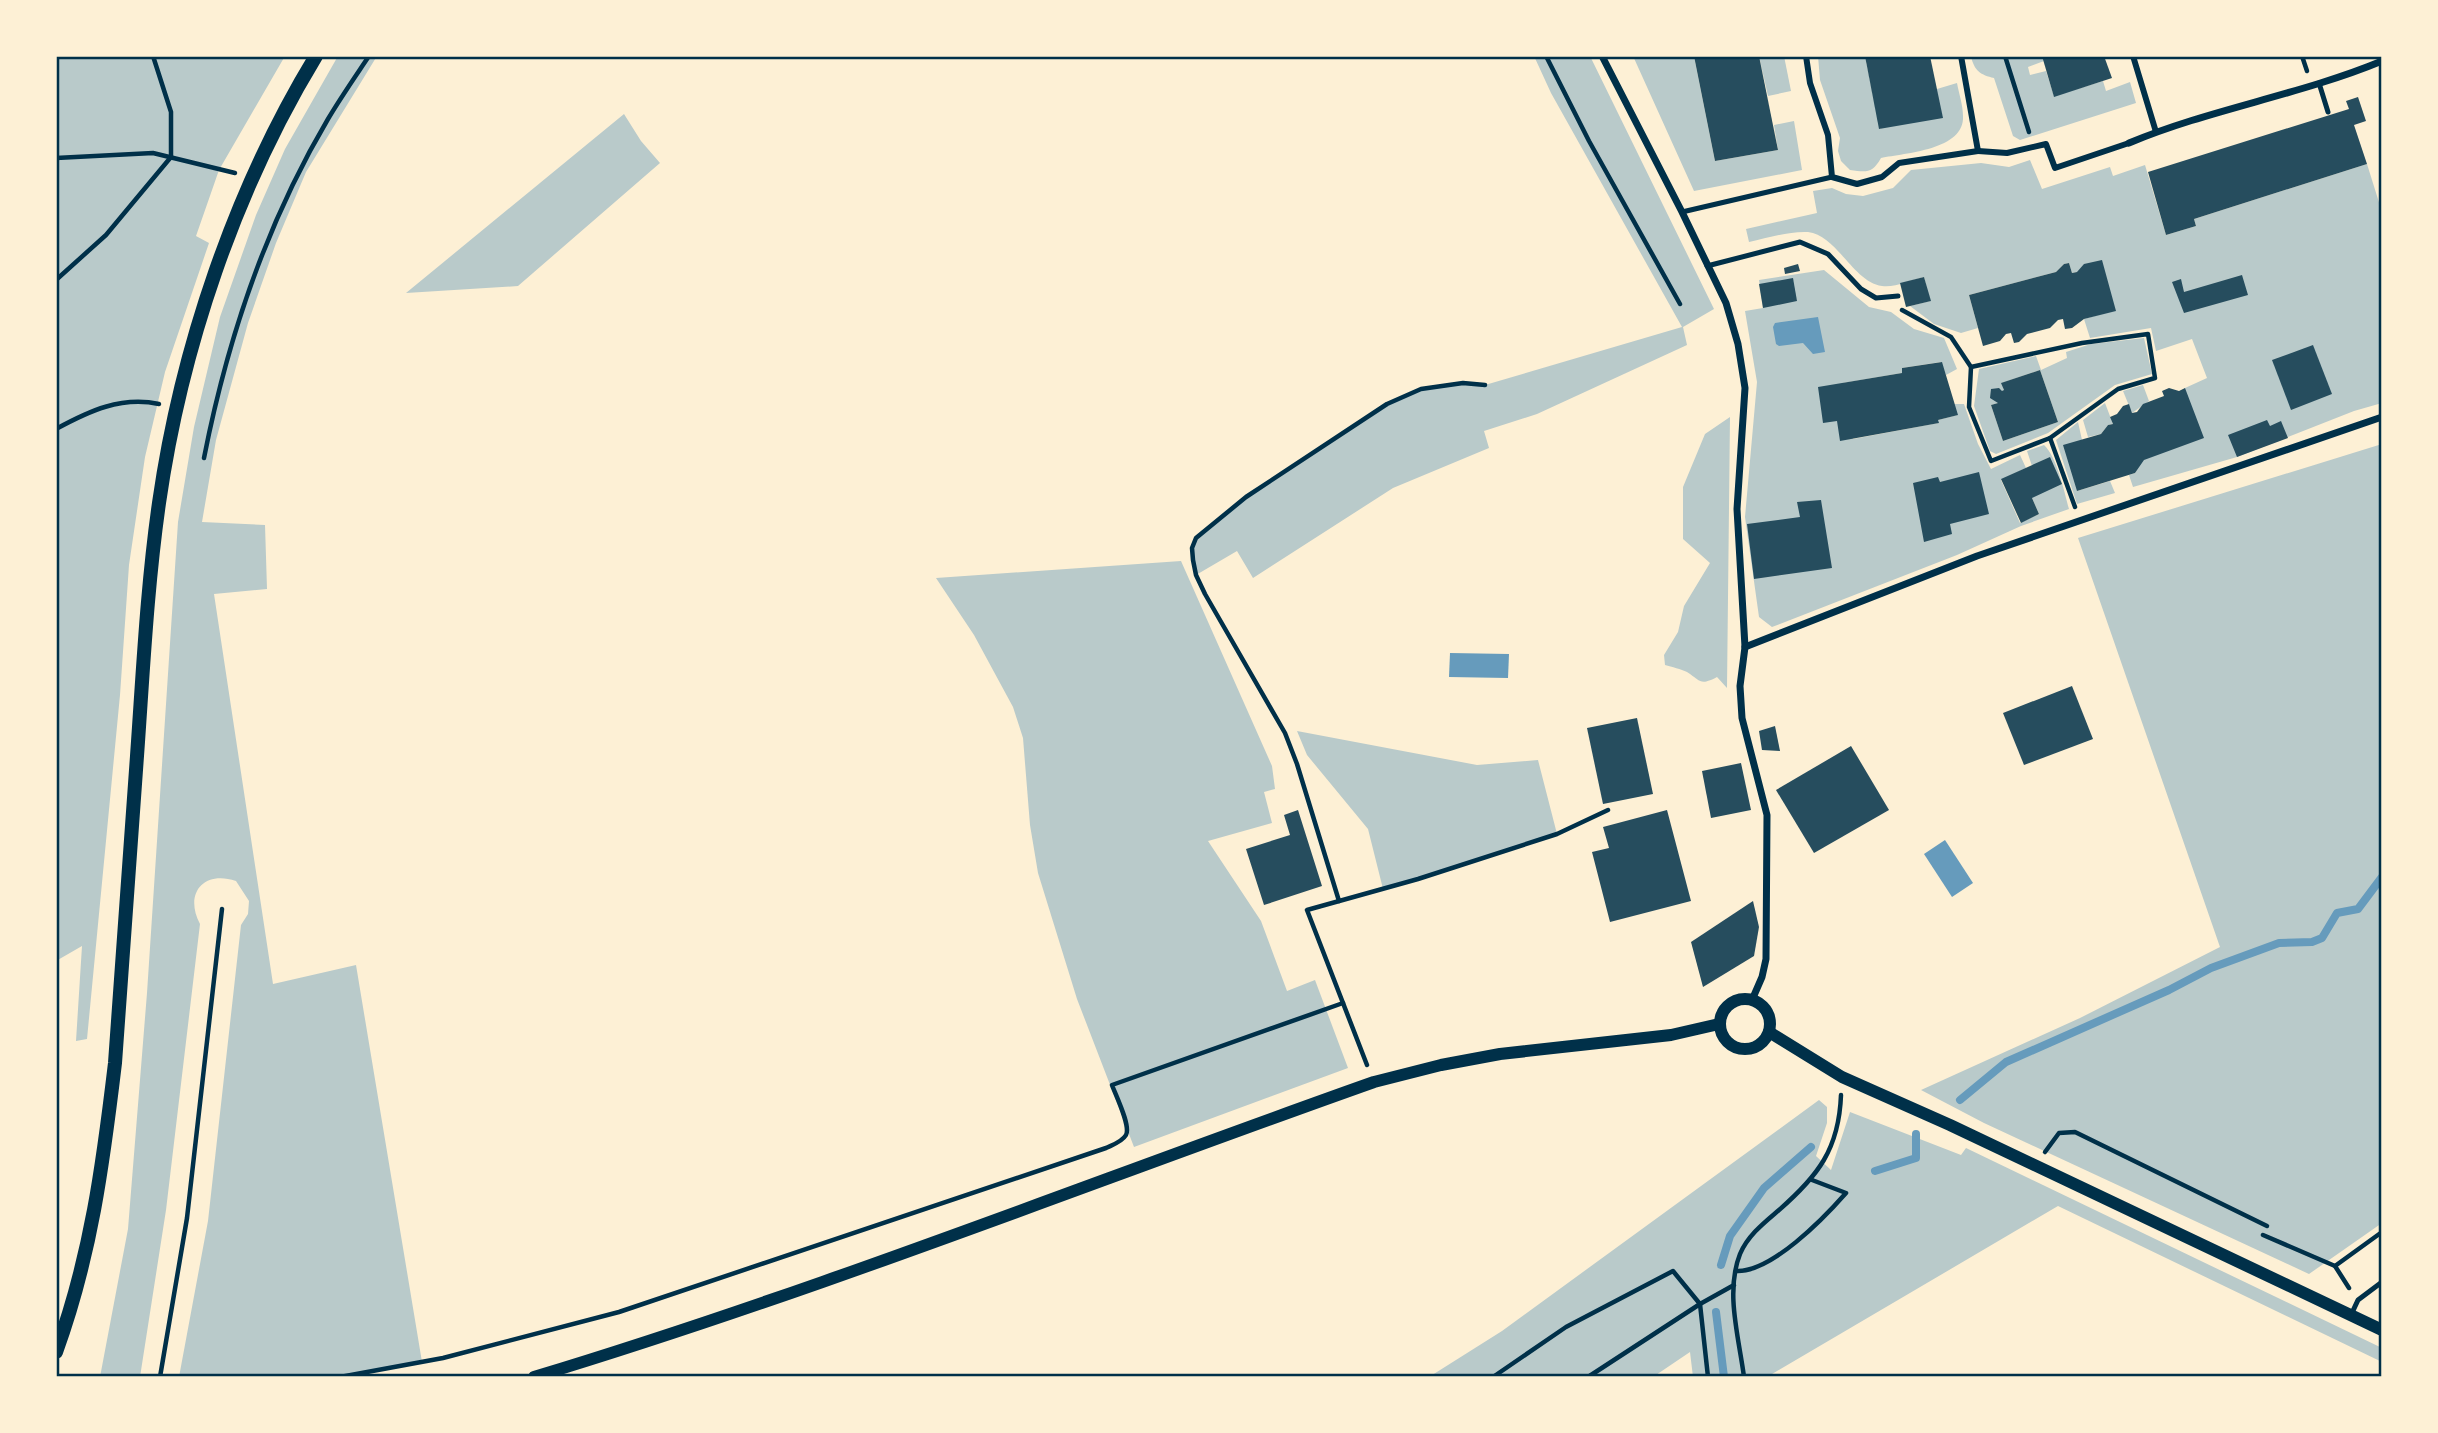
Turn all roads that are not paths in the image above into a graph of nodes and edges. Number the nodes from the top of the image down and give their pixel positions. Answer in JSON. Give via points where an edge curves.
{"nodes":[{"id":1,"x":316,"y":56,"type":"edge"},
{"id":2,"x":1602,"y":56,"type":"edge"},
{"id":3,"x":1806,"y":56,"type":"edge"},
{"id":4,"x":1961,"y":56,"type":"edge"},
{"id":5,"x":2133,"y":56,"type":"edge"},
{"id":6,"x":2382,"y":61,"type":"edge"},
{"id":7,"x":2319,"y":83,"type":"junction"},
{"id":8,"x":2328,"y":111,"type":"dead end"},
{"id":9,"x":2156,"y":132,"type":"junction"},
{"id":10,"x":2129,"y":143,"type":"joint"},
{"id":11,"x":1978,"y":151,"type":"junction"},
{"id":12,"x":1832,"y":177,"type":"junction"},
{"id":13,"x":1682,"y":212,"type":"junction"},
{"id":14,"x":1707,"y":266,"type":"junction"},
{"id":15,"x":1898,"y":296,"type":"road end"},
{"id":16,"x":2382,"y":417,"type":"edge"},
{"id":17,"x":1745,"y":647,"type":"junction"},
{"id":18,"x":1752,"y":1000,"type":"junction"},
{"id":19,"x":1719,"y":1024,"type":"junction"},
{"id":20,"x":1769,"y":1032,"type":"junction"},
{"id":21,"x":2382,"y":1282,"type":"edge"},
{"id":22,"x":2351,"y":1315,"type":"junction"},
{"id":23,"x":2382,"y":1330,"type":"edge"},
{"id":24,"x":56,"y":1352,"type":"edge"},
{"id":25,"x":534,"y":1377,"type":"edge"}],
"edges":[{"from":1,"to":24,"type":"main road","via":[[253,176],[211,289],[177,407],[152,556],[106,1138],[94,1220]]},
{"from":2,"to":13,"type":"street"},
{"from":3,"to":12,"type":"street","via":[[1828,135]]},
{"from":4,"to":11,"type":"street"},
{"from":5,"to":9,"type":"street"},
{"from":6,"to":7,"type":"street"},
{"from":7,"to":8,"type":"lane"},
{"from":7,"to":9,"type":"street"},
{"from":9,"to":10,"type":"street"},
{"from":10,"to":11,"type":"street","via":[[2055,168],[2046,144],[2007,153]]},
{"from":11,"to":12,"type":"street","via":[[1899,163],[1882,177],[1857,184]]},
{"from":12,"to":13,"type":"lane"},
{"from":13,"to":14,"type":"street"},
{"from":14,"to":15,"type":"lane","via":[[1800,242],[1828,254],[1875,298]]},
{"from":14,"to":17,"type":"street","via":[[1726,303],[1745,388],[1737,509]]},
{"from":16,"to":17,"type":"street","via":[[1977,556]]},
{"from":17,"to":18,"type":"street","via":[[1742,718],[1767,814],[1766,960]]},
{"from":18,"to":19,"type":"street","via":[[1730,1003]]},
{"from":18,"to":20,"type":"street","via":[[1768,1015]]},
{"from":19,"to":20,"type":"street","via":[[1726,1041],[1739,1049],[1760,1044]]},
{"from":19,"to":25,"type":"street","via":[[1671,1035],[1500,1054],[1374,1082],[657,1340]]},
{"from":20,"to":22,"type":"street","via":[[1842,1077]]},
{"from":21,"to":22,"type":"lane","via":[[2358,1300]]},
{"from":22,"to":23,"type":"street"}]}
